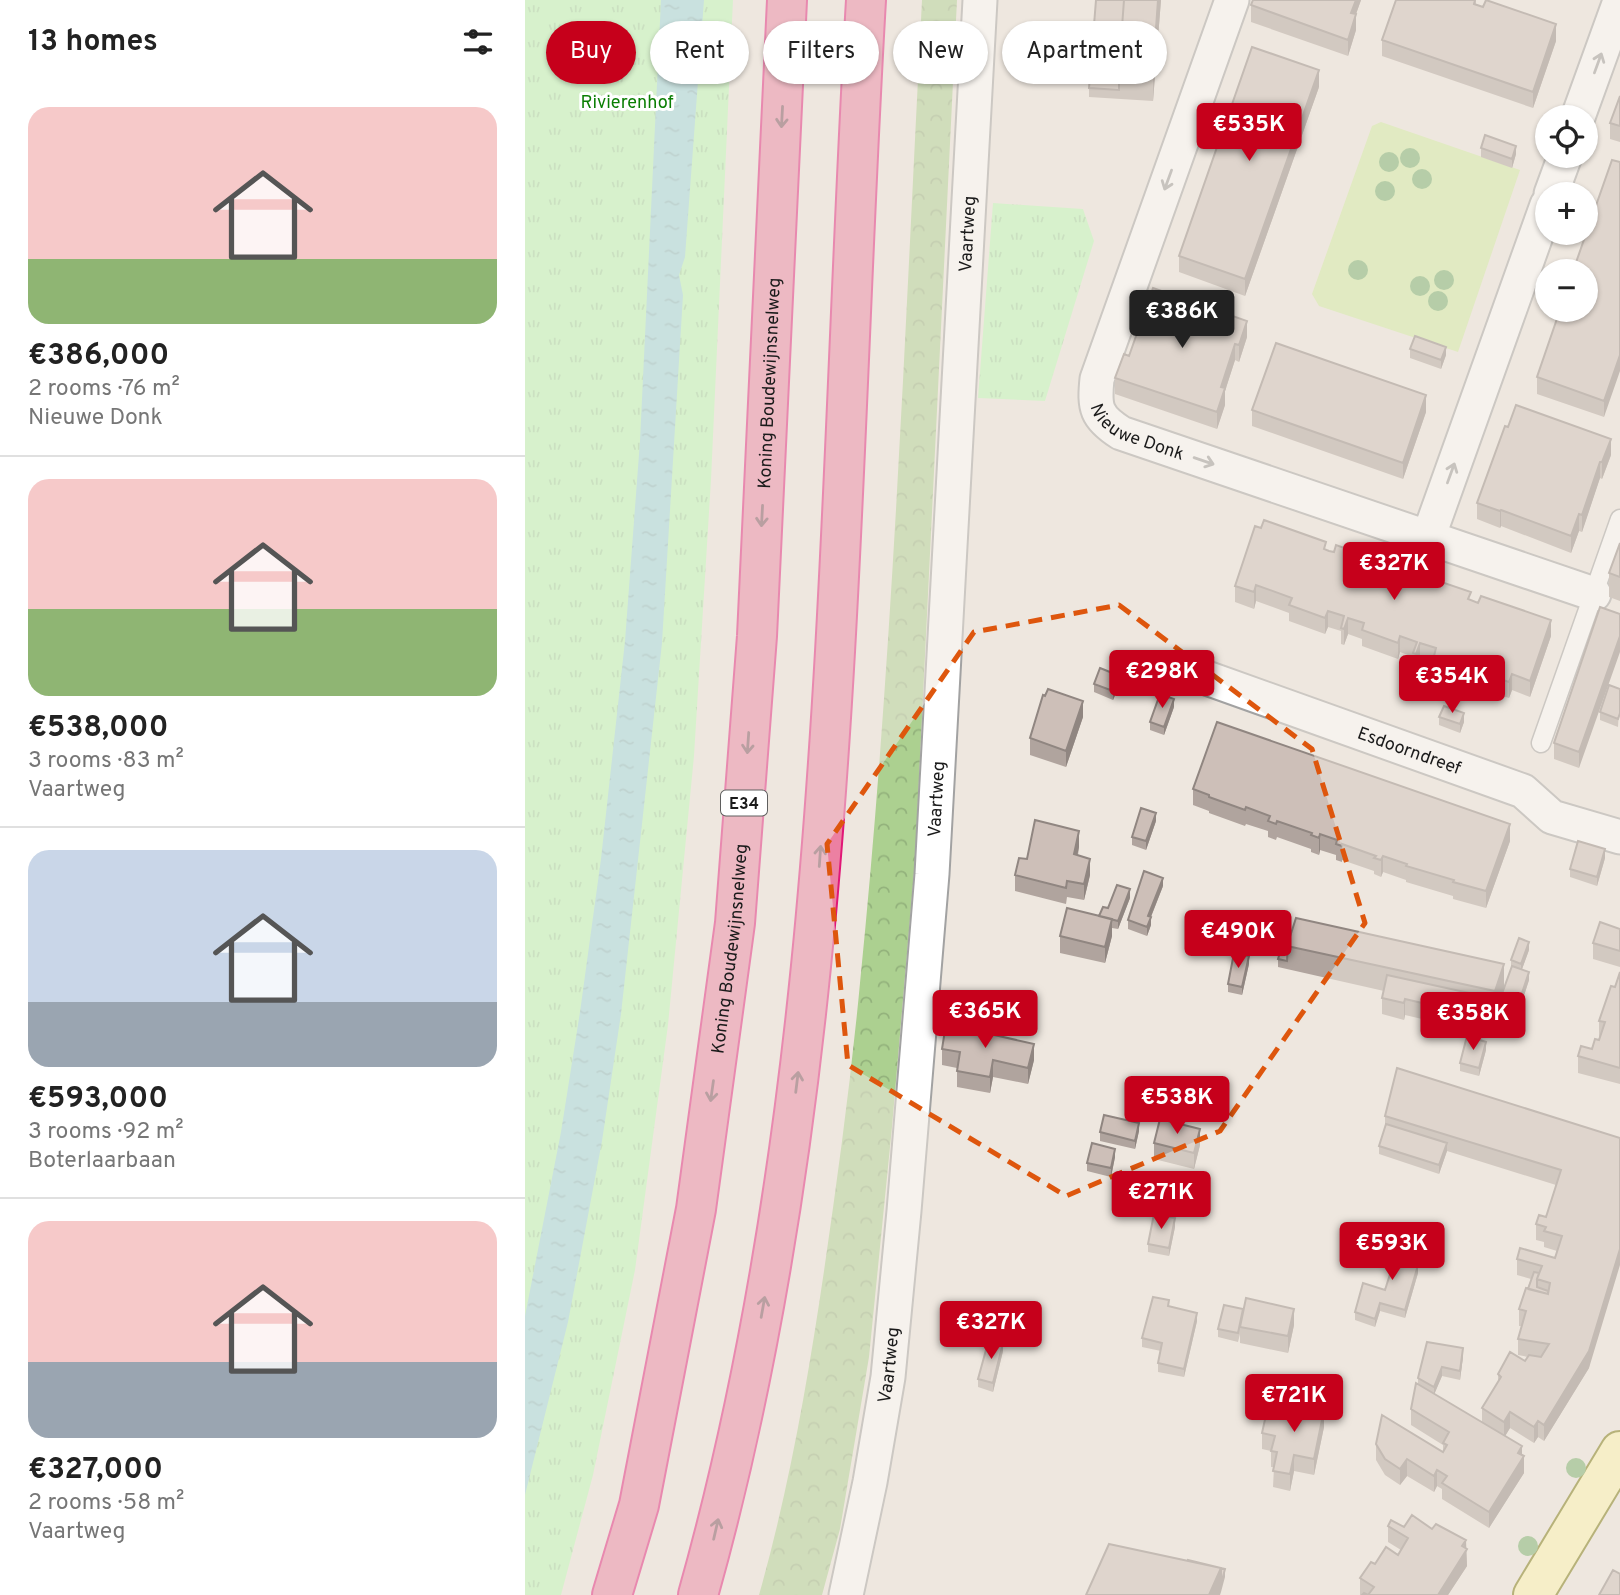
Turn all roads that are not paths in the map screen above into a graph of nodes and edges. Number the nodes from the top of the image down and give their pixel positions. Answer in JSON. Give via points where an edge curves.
{"nodes":[{"id":1,"x":787,"y":0,"type":"edge"},
{"id":2,"x":866,"y":0,"type":"edge"},
{"id":3,"x":980,"y":0,"type":"edge"},
{"id":4,"x":1232,"y":0,"type":"edge"},
{"id":5,"x":1610,"y":3,"type":"edge"},
{"id":6,"x":1581,"y":105,"type":"edge"},
{"id":7,"x":1535,"y":239,"type":"edge"},
{"id":8,"x":1620,"y":519,"type":"edge"},
{"id":9,"x":1428,"y":538,"type":"junction"},
{"id":10,"x":1594,"y":594,"type":"junction"},
{"id":11,"x":1191,"y":672,"type":"dead end"},
{"id":12,"x":1541,"y":743,"type":"dead end"},
{"id":13,"x":1620,"y":838,"type":"edge"},
{"id":14,"x":1620,"y":1451,"type":"edge"},
{"id":15,"x":612,"y":1595,"type":"edge"},
{"id":16,"x":698,"y":1595,"type":"edge"},
{"id":17,"x":846,"y":1595,"type":"edge"},
{"id":18,"x":1533,"y":1595,"type":"edge"}],
"edges":[{"from":1,"to":15,"type":"highway","name":"Koning Boudewijnsnelweg","number":"E34","one_way":true,"via":[[757,636],[735,923],[696,1209],[639,1505]]},
{"from":16,"to":2,"type":"highway","one_way":true,"via":[[756,1347],[784,1187],[814,937],[837,636]]},
{"from":3,"to":17,"type":"street","name":"Vaartweg","via":[[932,874],[905,1198],[888,1377]]},
{"from":4,"to":9,"type":"street","name":"Nieuwe Donk","one_way":true,"via":[[1097,379],[1098,414],[1121,433]]},
{"from":6,"to":5,"type":"street","one_way":true},
{"from":9,"to":7,"type":"street","one_way":true},
{"from":8,"to":10,"type":"lane"},
{"from":9,"to":10,"type":"street","name":"Nieuwe Donk"},
{"from":10,"to":12,"type":"lane"},
{"from":11,"to":13,"type":"street","name":"Esdoorndreef","via":[[1523,791],[1552,817]]},
{"from":14,"to":18,"type":"main road"}]}
